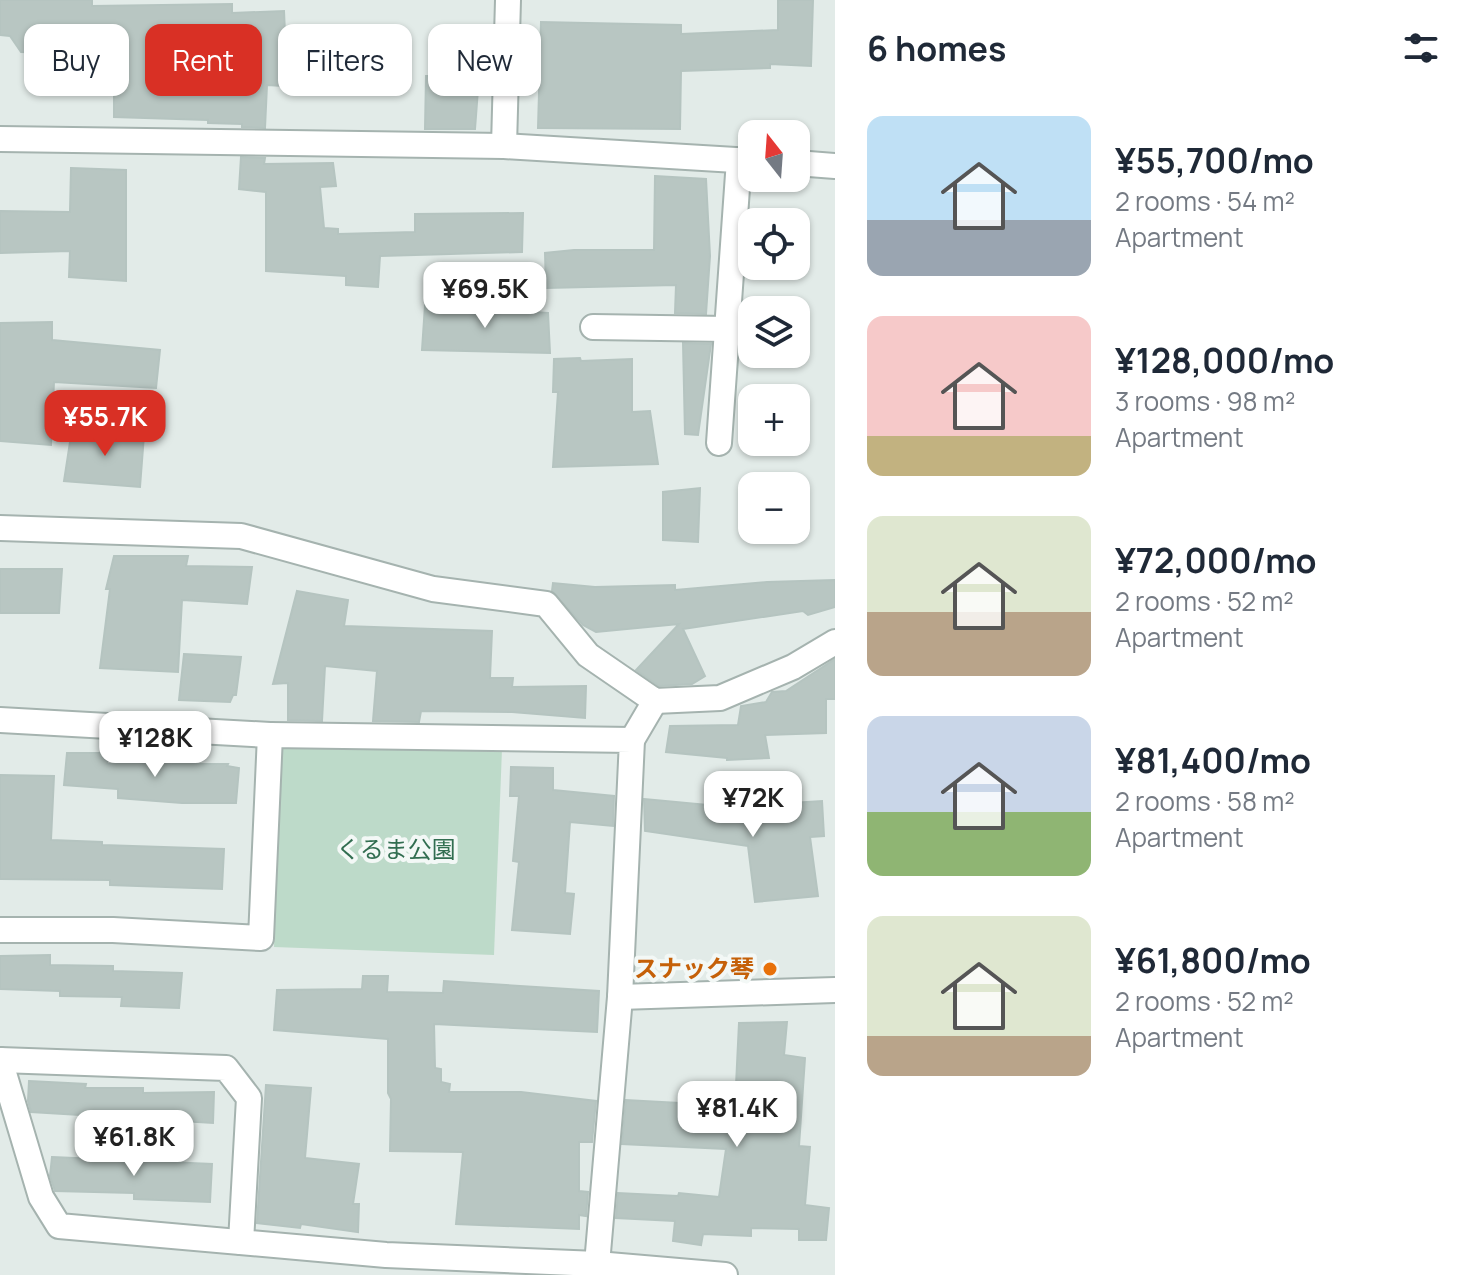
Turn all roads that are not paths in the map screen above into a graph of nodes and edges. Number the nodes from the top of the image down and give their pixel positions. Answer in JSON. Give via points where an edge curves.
{"nodes":[{"id":1,"x":508,"y":0,"type":"edge"},
{"id":2,"x":0,"y":139,"type":"edge"},
{"id":3,"x":504,"y":146,"type":"junction"},
{"id":4,"x":738,"y":160,"type":"edge"},
{"id":5,"x":810,"y":164,"type":"edge"},
{"id":6,"x":835,"y":166,"type":"edge"},
{"id":7,"x":742,"y":192,"type":"edge"},
{"id":8,"x":593,"y":327,"type":"dead end"},
{"id":9,"x":727,"y":329,"type":"junction"},
{"id":10,"x":719,"y":443,"type":"dead end"},
{"id":11,"x":0,"y":528,"type":"edge"},
{"id":12,"x":835,"y":642,"type":"edge"},
{"id":13,"x":655,"y":701,"type":"junction"},
{"id":14,"x":0,"y":720,"type":"edge"},
{"id":15,"x":270,"y":735,"type":"junction"},
{"id":16,"x":632,"y":740,"type":"junction"},
{"id":17,"x":0,"y":930,"type":"edge"},
{"id":18,"x":835,"y":990,"type":"edge"},
{"id":19,"x":620,"y":997,"type":"junction"},
{"id":20,"x":0,"y":1060,"type":"edge"},
{"id":21,"x":241,"y":1242,"type":"junction"},
{"id":22,"x":597,"y":1264,"type":"junction"},
{"id":23,"x":385,"y":1265,"type":"edge"},
{"id":24,"x":725,"y":1275,"type":"edge"}],
"edges":[{"from":1,"to":3,"type":"street"},
{"from":2,"to":3,"type":"street"},
{"from":3,"to":4,"type":"street"},
{"from":5,"to":6,"type":"street"},
{"from":7,"to":9,"type":"street"},
{"from":8,"to":9,"type":"street"},
{"from":9,"to":10,"type":"street"},
{"from":11,"to":13,"type":"street","via":[[241,536],[433,589],[546,604],[588,655]]},
{"from":12,"to":13,"type":"street","via":[[793,667],[720,698]]},
{"from":13,"to":16,"type":"street"},
{"from":14,"to":15,"type":"street"},
{"from":15,"to":16,"type":"street"},
{"from":15,"to":17,"type":"street","via":[[261,938]]},
{"from":16,"to":19,"type":"street"},
{"from":18,"to":19,"type":"street"},
{"from":19,"to":22,"type":"street"},
{"from":20,"to":21,"type":"street","via":[[41,1197],[59,1226]]},
{"from":20,"to":21,"type":"street","via":[[226,1068],[249,1098]]},
{"from":21,"to":23,"type":"street"},
{"from":22,"to":23,"type":"street"},
{"from":22,"to":24,"type":"street"}]}
